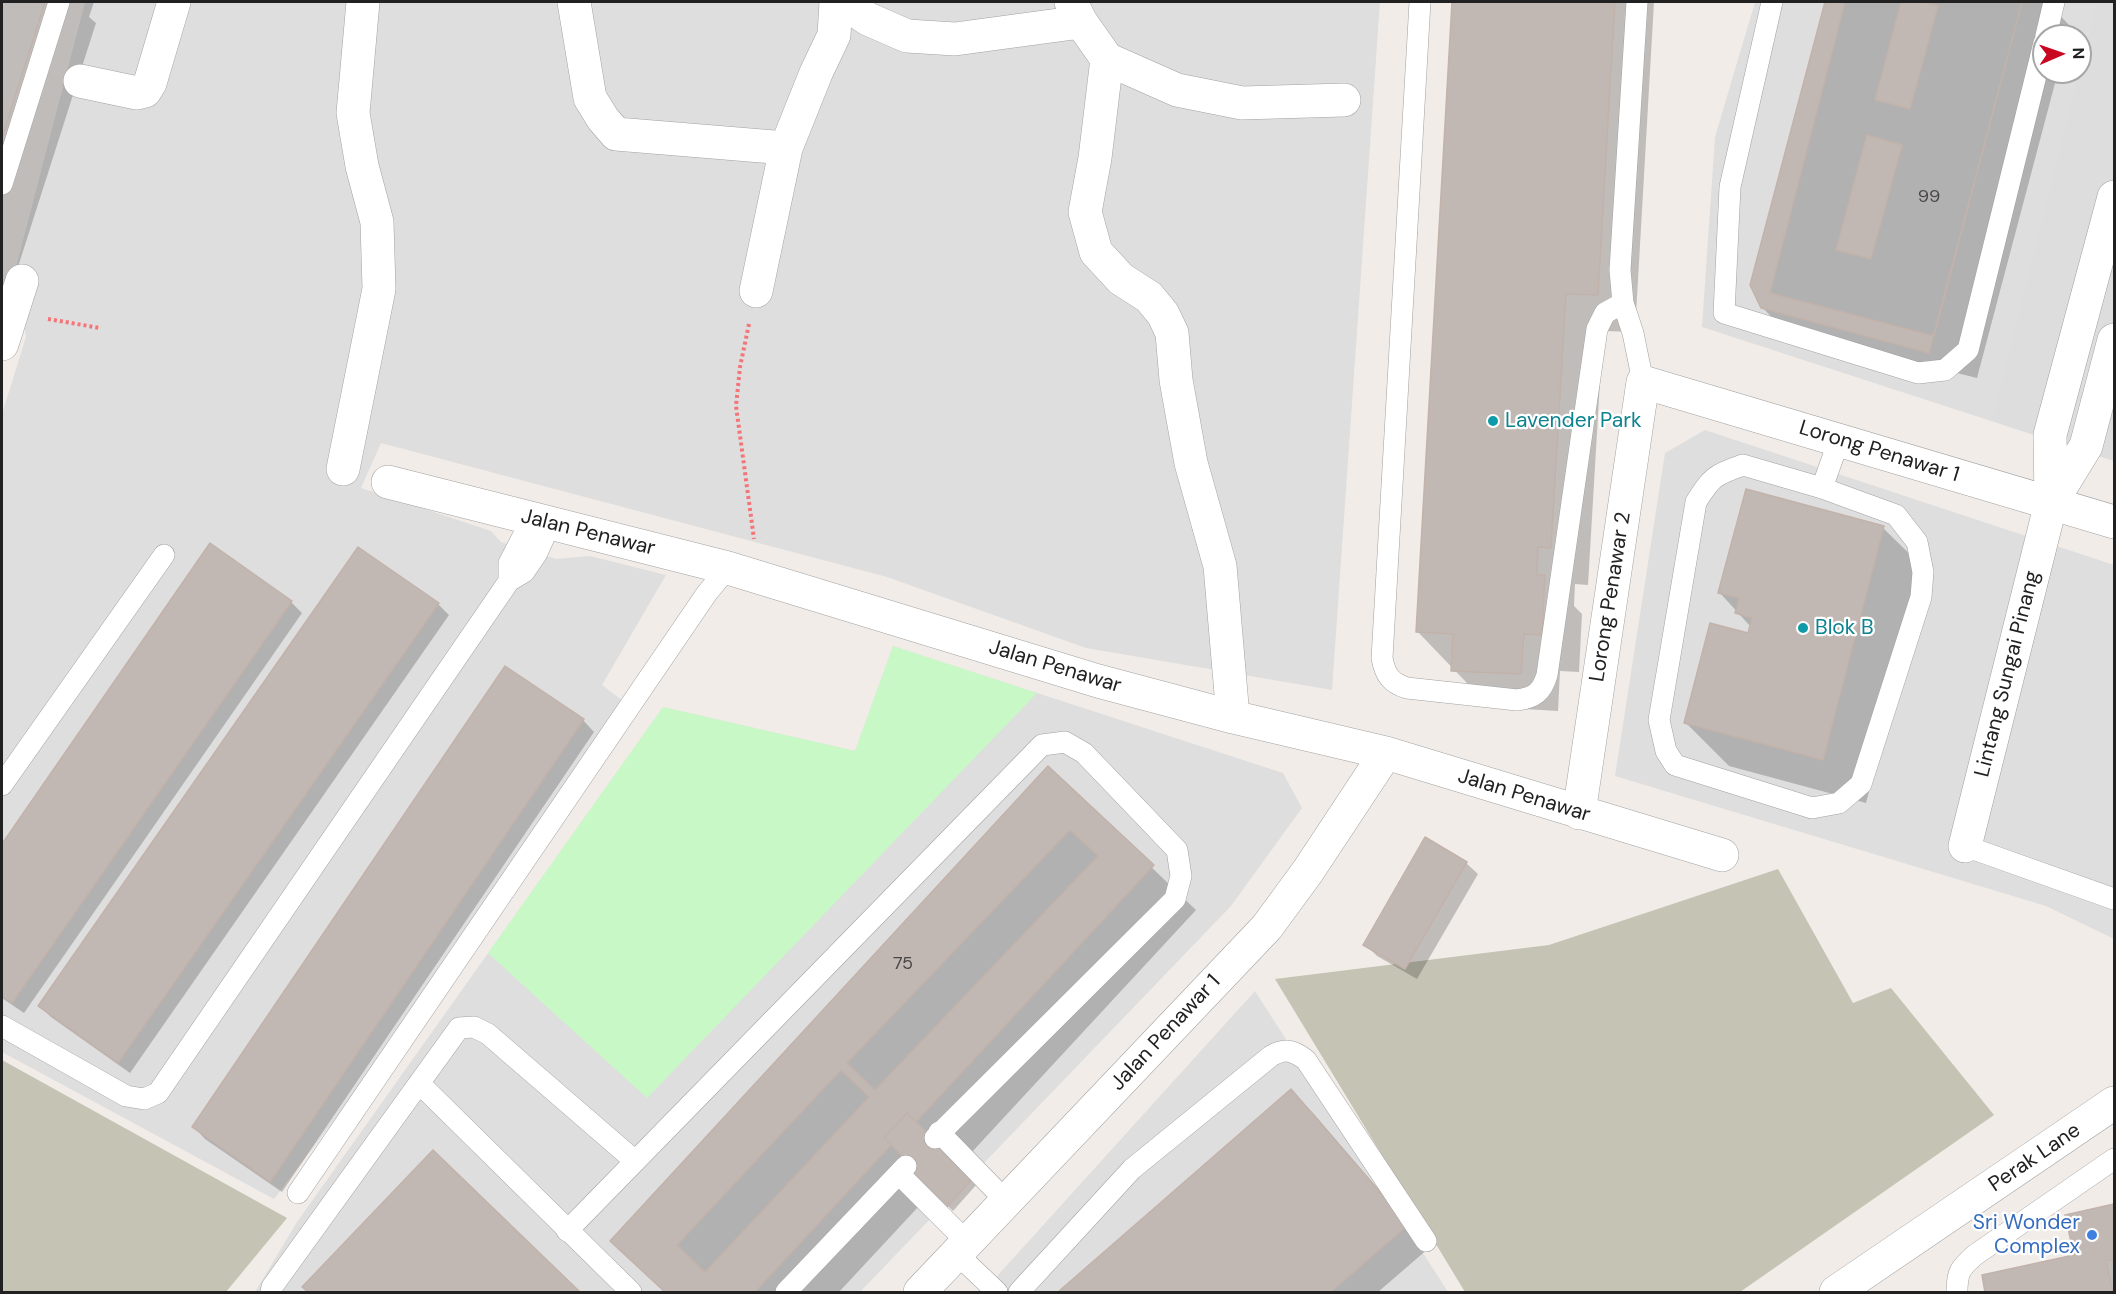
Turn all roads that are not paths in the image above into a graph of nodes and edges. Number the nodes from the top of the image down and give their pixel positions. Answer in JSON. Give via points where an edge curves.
{"nodes":[{"id":1,"x":59,"y":2,"type":"edge"},
{"id":2,"x":174,"y":2,"type":"edge"},
{"id":3,"x":363,"y":2,"type":"edge"},
{"id":4,"x":574,"y":2,"type":"edge"},
{"id":5,"x":836,"y":2,"type":"edge"},
{"id":6,"x":843,"y":2,"type":"edge"},
{"id":7,"x":1420,"y":2,"type":"edge"},
{"id":8,"x":1637,"y":2,"type":"edge"},
{"id":9,"x":1772,"y":2,"type":"edge"},
{"id":10,"x":2054,"y":2,"type":"edge"},
{"id":11,"x":1076,"y":12,"type":"edge"},
{"id":12,"x":2049,"y":24,"type":"edge"},
{"id":13,"x":1107,"y":59,"type":"junction"},
{"id":14,"x":81,"y":81,"type":"dead end"},
{"id":15,"x":2034,"y":84,"type":"edge"},
{"id":16,"x":1344,"y":100,"type":"dead end"},
{"id":17,"x":786,"y":148,"type":"junction"},
{"id":18,"x":2,"y":184,"type":"edge"},
{"id":19,"x":2115,"y":197,"type":"edge"},
{"id":20,"x":22,"y":281,"type":"dead end"},
{"id":21,"x":756,"y":291,"type":"road end"},
{"id":22,"x":1623,"y":303,"type":"junction"},
{"id":23,"x":2115,"y":340,"type":"edge"},
{"id":24,"x":2,"y":342,"type":"edge"},
{"id":25,"x":1643,"y":382,"type":"junction"},
{"id":26,"x":1839,"y":440,"type":"junction"},
{"id":27,"x":343,"y":469,"type":"dead end"},
{"id":28,"x":388,"y":482,"type":"dead end"},
{"id":29,"x":1822,"y":488,"type":"junction"},
{"id":30,"x":2051,"y":503,"type":"junction"},
{"id":31,"x":541,"y":521,"type":"junction"},
{"id":32,"x":2115,"y":522,"type":"edge"},
{"id":33,"x":164,"y":555,"type":"dead end"},
{"id":34,"x":740,"y":572,"type":"junction"},
{"id":35,"x":1233,"y":717,"type":"junction"},
{"id":36,"x":1386,"y":753,"type":"junction"},
{"id":37,"x":2,"y":786,"type":"edge"},
{"id":38,"x":1579,"y":813,"type":"junction"},
{"id":39,"x":1965,"y":846,"type":"joint"},
{"id":40,"x":1722,"y":855,"type":"dead end"},
{"id":41,"x":2115,"y":899,"type":"edge"},
{"id":42,"x":2,"y":1026,"type":"edge"},
{"id":43,"x":419,"y":1083,"type":"junction"},
{"id":44,"x":2115,"y":1103,"type":"edge"},
{"id":45,"x":2115,"y":1159,"type":"edge"},
{"id":46,"x":635,"y":1161,"type":"junction"},
{"id":47,"x":298,"y":1193,"type":"dead end"},
{"id":48,"x":1007,"y":1202,"type":"junction"},
{"id":49,"x":567,"y":1231,"type":"junction"},
{"id":50,"x":1426,"y":1241,"type":"dead end"},
{"id":51,"x":962,"y":1248,"type":"junction"},
{"id":52,"x":922,"y":1292,"type":"edge"},
{"id":53,"x":271,"y":1293,"type":"edge"},
{"id":54,"x":631,"y":1293,"type":"edge"},
{"id":55,"x":786,"y":1293,"type":"edge"},
{"id":56,"x":997,"y":1293,"type":"edge"},
{"id":57,"x":1019,"y":1293,"type":"edge"},
{"id":58,"x":1836,"y":1293,"type":"edge"},
{"id":59,"x":1957,"y":1293,"type":"edge"}],
"edges":[{"from":1,"to":18,"type":"lane"},
{"from":2,"to":14,"type":"street","via":[[145,91],[137,93]]},
{"from":3,"to":27,"type":"street","via":[[353,113],[377,222],[379,289]]},
{"from":4,"to":17,"type":"street","via":[[590,98],[616,134]]},
{"from":5,"to":17,"type":"street","via":[[834,35]]},
{"from":6,"to":11,"type":"street","via":[[868,19],[908,36],[955,39]]},
{"from":7,"to":22,"type":"lane","via":[[1382,658],[1389,678],[1397,685],[1516,700],[1527,699],[1544,686],[1597,329],[1605,313]]},
{"from":8,"to":22,"type":"lane","via":[[1620,270]]},
{"from":9,"to":15,"type":"lane","via":[[1730,187],[1724,313],[1918,373],[1946,370],[1968,350]]},
{"from":10,"to":12,"type":"lane"},
{"from":11,"to":13,"type":"street"},
{"from":13,"to":16,"type":"street","via":[[1177,90],[1242,103]]},
{"from":13,"to":35,"type":"street","via":[[1085,212],[1096,252],[1121,279],[1149,297],[1172,333],[1191,463],[1220,566]]},
{"from":17,"to":21,"type":"street"},
{"from":19,"to":30,"type":"street","name":"Lintang Sungai Pinang","via":[[2050,435]]},
{"from":20,"to":24,"type":"street"},
{"from":22,"to":25,"type":"lane"},
{"from":23,"to":30,"type":"street","name":"Lintang Sungai Pinang","via":[[2086,446]]},
{"from":25,"to":26,"type":"street","name":"Lorong Penawar 1"},
{"from":25,"to":38,"type":"street","name":"Lorong Penawar 2"},
{"from":26,"to":29,"type":"lane"},
{"from":26,"to":30,"type":"street","name":"Lorong Penawar 1"},
{"from":28,"to":31,"type":"street","name":"Jalan Penawar"},
{"from":29,"to":29,"type":"lane","via":[[1896,515],[1917,542],[1923,572],[1921,597],[1861,783],[1839,803],[1812,808],[1675,765],[1666,751],[1659,720],[1696,502],[1710,480],[1743,465]]},
{"from":30,"to":32,"type":"street","name":"Lorong Penawar 1"},
{"from":30,"to":39,"type":"street","name":"Lintang Sungai Pinang"},
{"from":31,"to":34,"type":"street","name":"Jalan Penawar"},
{"from":31,"to":42,"type":"lane","via":[[509,563],[509,581],[158,1093],[144,1099],[126,1096]]},
{"from":33,"to":37,"type":"lane"},
{"from":34,"to":35,"type":"street","name":"Jalan Penawar","via":[[1098,681]]},
{"from":34,"to":47,"type":"lane","via":[[700,602]]},
{"from":35,"to":36,"type":"street","name":"Jalan Penawar"},
{"from":36,"to":38,"type":"street","name":"Jalan Penawar"},
{"from":36,"to":48,"type":"street","name":"Jalan Penawar 1","via":[[1267,927]]},
{"from":38,"to":40,"type":"street","name":"Jalan Penawar"},
{"from":39,"to":41,"type":"lane"},
{"from":43,"to":46,"type":"lane","via":[[459,1028],[474,1027],[488,1034]]},
{"from":43,"to":49,"type":"lane"},
{"from":43,"to":53,"type":"lane"},
{"from":44,"to":58,"type":"street","name":"Perak Lane"},
{"from":45,"to":59,"type":"lane","via":[[1962,1266]]},
{"from":46,"to":48,"type":"lane","via":[[1042,745],[1065,742],[1084,753],[1177,850],[1181,876],[1175,899],[937,1135]]},
{"from":46,"to":49,"type":"lane"},
{"from":48,"to":51,"type":"street","name":"Jalan Penawar 1"},
{"from":49,"to":54,"type":"lane"},
{"from":50,"to":57,"type":"lane","via":[[1306,1060],[1296,1052],[1282,1050],[1132,1169]]},
{"from":51,"to":52,"type":"street","name":"Jalan Penawar 1"},
{"from":51,"to":55,"type":"lane","via":[[903,1170]]},
{"from":51,"to":56,"type":"lane"}]}
